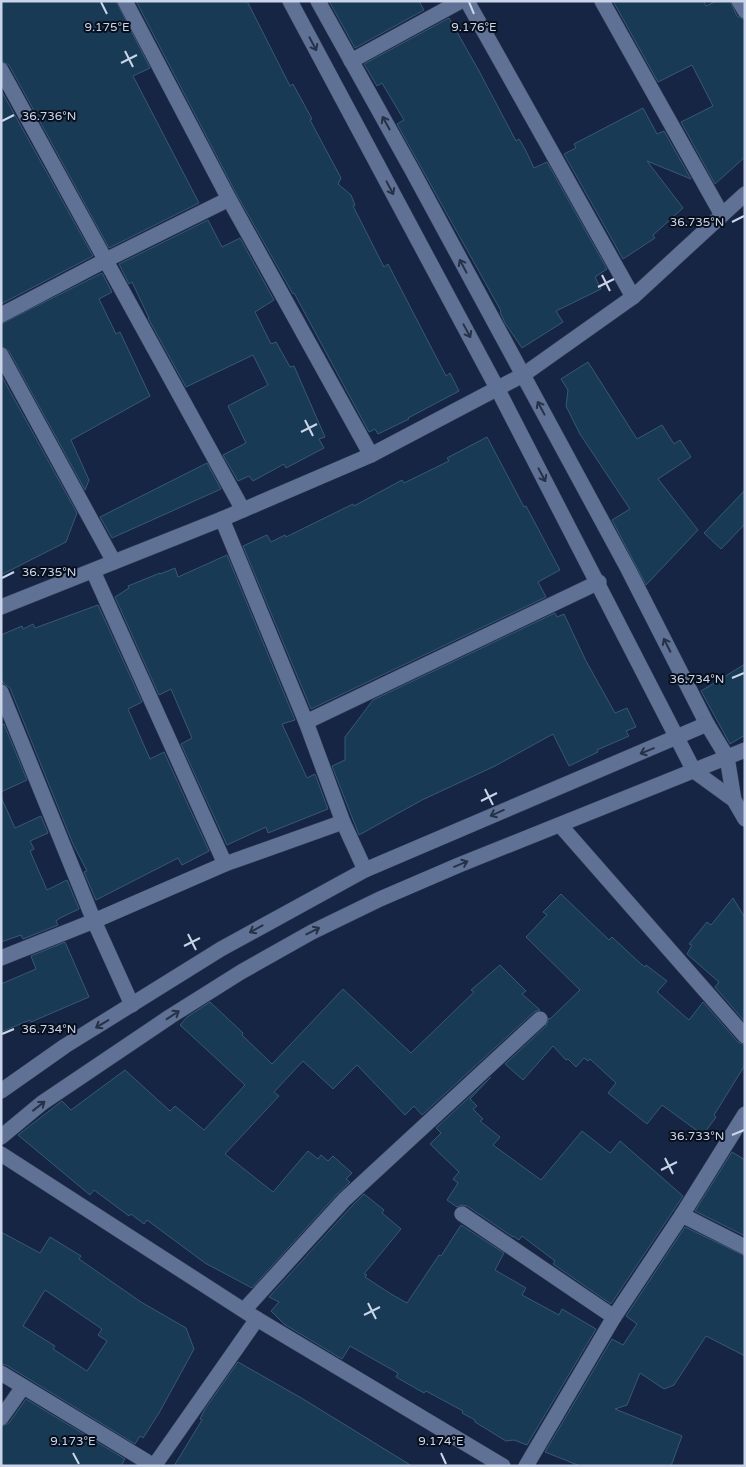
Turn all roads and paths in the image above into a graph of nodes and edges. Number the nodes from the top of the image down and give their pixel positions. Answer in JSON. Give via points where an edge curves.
{"nodes":[{"id":1,"x":125,"y":1,"type":"edge"},
{"id":2,"x":290,"y":1,"type":"edge"},
{"id":3,"x":318,"y":1,"type":"edge"},
{"id":4,"x":462,"y":1,"type":"edge"},
{"id":5,"x":466,"y":1,"type":"edge"},
{"id":6,"x":602,"y":1,"type":"edge"},
{"id":7,"x":739,"y":1,"type":"edge"},
{"id":8,"x":745,"y":11,"type":"edge"},
{"id":9,"x":351,"y":61,"type":"junction"},
{"id":10,"x":1,"y":70,"type":"edge"},
{"id":11,"x":745,"y":194,"type":"edge"},
{"id":12,"x":229,"y":199,"type":"junction"},
{"id":13,"x":722,"y":214,"type":"junction"},
{"id":14,"x":106,"y":260,"type":"junction"},
{"id":15,"x":633,"y":297,"type":"junction"},
{"id":16,"x":1,"y":315,"type":"edge"},
{"id":17,"x":1,"y":355,"type":"edge"},
{"id":18,"x":523,"y":375,"type":"junction"},
{"id":19,"x":497,"y":388,"type":"junction"},
{"id":20,"x":371,"y":455,"type":"junction"},
{"id":21,"x":243,"y":510,"type":"junction"},
{"id":22,"x":222,"y":519,"type":"junction"},
{"id":23,"x":114,"y":562,"type":"junction"},
{"id":24,"x":93,"y":571,"type":"junction"},
{"id":25,"x":599,"y":582,"type":"junction"},
{"id":26,"x":1,"y":607,"type":"edge"},
{"id":27,"x":1,"y":692,"type":"edge"},
{"id":28,"x":306,"y":722,"type":"junction"},
{"id":29,"x":707,"y":724,"type":"junction"},
{"id":30,"x":678,"y":738,"type":"junction"},
{"id":31,"x":745,"y":750,"type":"edge"},
{"id":32,"x":727,"y":757,"type":"junction"},
{"id":33,"x":694,"y":771,"type":"junction"},
{"id":34,"x":734,"y":800,"type":"junction"},
{"id":35,"x":745,"y":819,"type":"edge"},
{"id":36,"x":343,"y":822,"type":"junction"},
{"id":37,"x":560,"y":825,"type":"junction"},
{"id":38,"x":226,"y":864,"type":"junction"},
{"id":39,"x":365,"y":870,"type":"junction"},
{"id":40,"x":94,"y":921,"type":"junction"},
{"id":41,"x":1,"y":958,"type":"edge"},
{"id":42,"x":132,"y":1005,"type":"junction"},
{"id":43,"x":540,"y":1019,"type":"dead end"},
{"id":44,"x":745,"y":1036,"type":"edge"},
{"id":45,"x":1,"y":1091,"type":"edge"},
{"id":46,"x":745,"y":1114,"type":"edge"},
{"id":47,"x":1,"y":1137,"type":"edge"},
{"id":48,"x":1,"y":1154,"type":"edge"},
{"id":49,"x":462,"y":1214,"type":"dead end"},
{"id":50,"x":682,"y":1215,"type":"junction"},
{"id":51,"x":745,"y":1247,"type":"edge"},
{"id":52,"x":251,"y":1315,"type":"junction"},
{"id":53,"x":614,"y":1317,"type":"junction"},
{"id":54,"x":1,"y":1373,"type":"edge"},
{"id":55,"x":24,"y":1387,"type":"junction"},
{"id":56,"x":1,"y":1418,"type":"edge"},
{"id":57,"x":154,"y":1466,"type":"edge"},
{"id":58,"x":503,"y":1466,"type":"edge"},
{"id":59,"x":526,"y":1466,"type":"edge"}],
"edges":[{"from":1,"to":12,"type":"street"},
{"from":2,"to":19,"type":"street","one_way":true},
{"from":3,"to":9,"type":"street"},
{"from":4,"to":9,"type":"street"},
{"from":5,"to":15,"type":"street"},
{"from":6,"to":13,"type":"street"},
{"from":7,"to":8,"type":"street"},
{"from":18,"to":9,"type":"street","one_way":true},
{"from":10,"to":14,"type":"street"},
{"from":11,"to":13,"type":"street"},
{"from":12,"to":14,"type":"street"},
{"from":12,"to":20,"type":"street"},
{"from":13,"to":15,"type":"street"},
{"from":14,"to":16,"type":"street"},
{"from":14,"to":21,"type":"street"},
{"from":15,"to":18,"type":"street"},
{"from":17,"to":23,"type":"street"},
{"from":18,"to":19,"type":"street"},
{"from":29,"to":18,"type":"street","one_way":true,"via":[[628,568]]},
{"from":19,"to":20,"type":"street"},
{"from":19,"to":25,"type":"street","one_way":true},
{"from":20,"to":21,"type":"street"},
{"from":21,"to":22,"type":"street"},
{"from":22,"to":23,"type":"street"},
{"from":22,"to":28,"type":"street"},
{"from":23,"to":24,"type":"street"},
{"from":24,"to":26,"type":"street"},
{"from":24,"to":38,"type":"street"},
{"from":25,"to":28,"type":"street"},
{"from":25,"to":30,"type":"street"},
{"from":27,"to":40,"type":"street"},
{"from":28,"to":36,"type":"street"},
{"from":29,"to":30,"type":"street"},
{"from":29,"to":32,"type":"street"},
{"from":30,"to":33,"type":"street"},
{"from":30,"to":39,"type":"street","one_way":true},
{"from":31,"to":32,"type":"street"},
{"from":32,"to":33,"type":"street"},
{"from":32,"to":34,"type":"street"},
{"from":33,"to":34,"type":"street"},
{"from":33,"to":37,"type":"street"},
{"from":34,"to":35,"type":"street"},
{"from":36,"to":38,"type":"street"},
{"from":36,"to":39,"type":"street"},
{"from":37,"to":44,"type":"street"},
{"from":47,"to":37,"type":"street","one_way":true,"via":[[42,1103],[172,1016],[312,932],[380,899]]},
{"from":38,"to":40,"type":"street"},
{"from":39,"to":42,"type":"street","one_way":true,"via":[[221,949]]},
{"from":40,"to":41,"type":"street"},
{"from":40,"to":42,"type":"street"},
{"from":42,"to":45,"type":"street","one_way":true},
{"from":43,"to":52,"type":"street","via":[[344,1200]]},
{"from":46,"to":50,"type":"street"},
{"from":48,"to":52,"type":"street"},
{"from":49,"to":53,"type":"street"},
{"from":50,"to":51,"type":"street"},
{"from":50,"to":53,"type":"street"},
{"from":52,"to":57,"type":"street"},
{"from":52,"to":58,"type":"street"},
{"from":53,"to":59,"type":"street"},
{"from":54,"to":55,"type":"street"},
{"from":55,"to":56,"type":"street"},
{"from":55,"to":57,"type":"street"}]}
